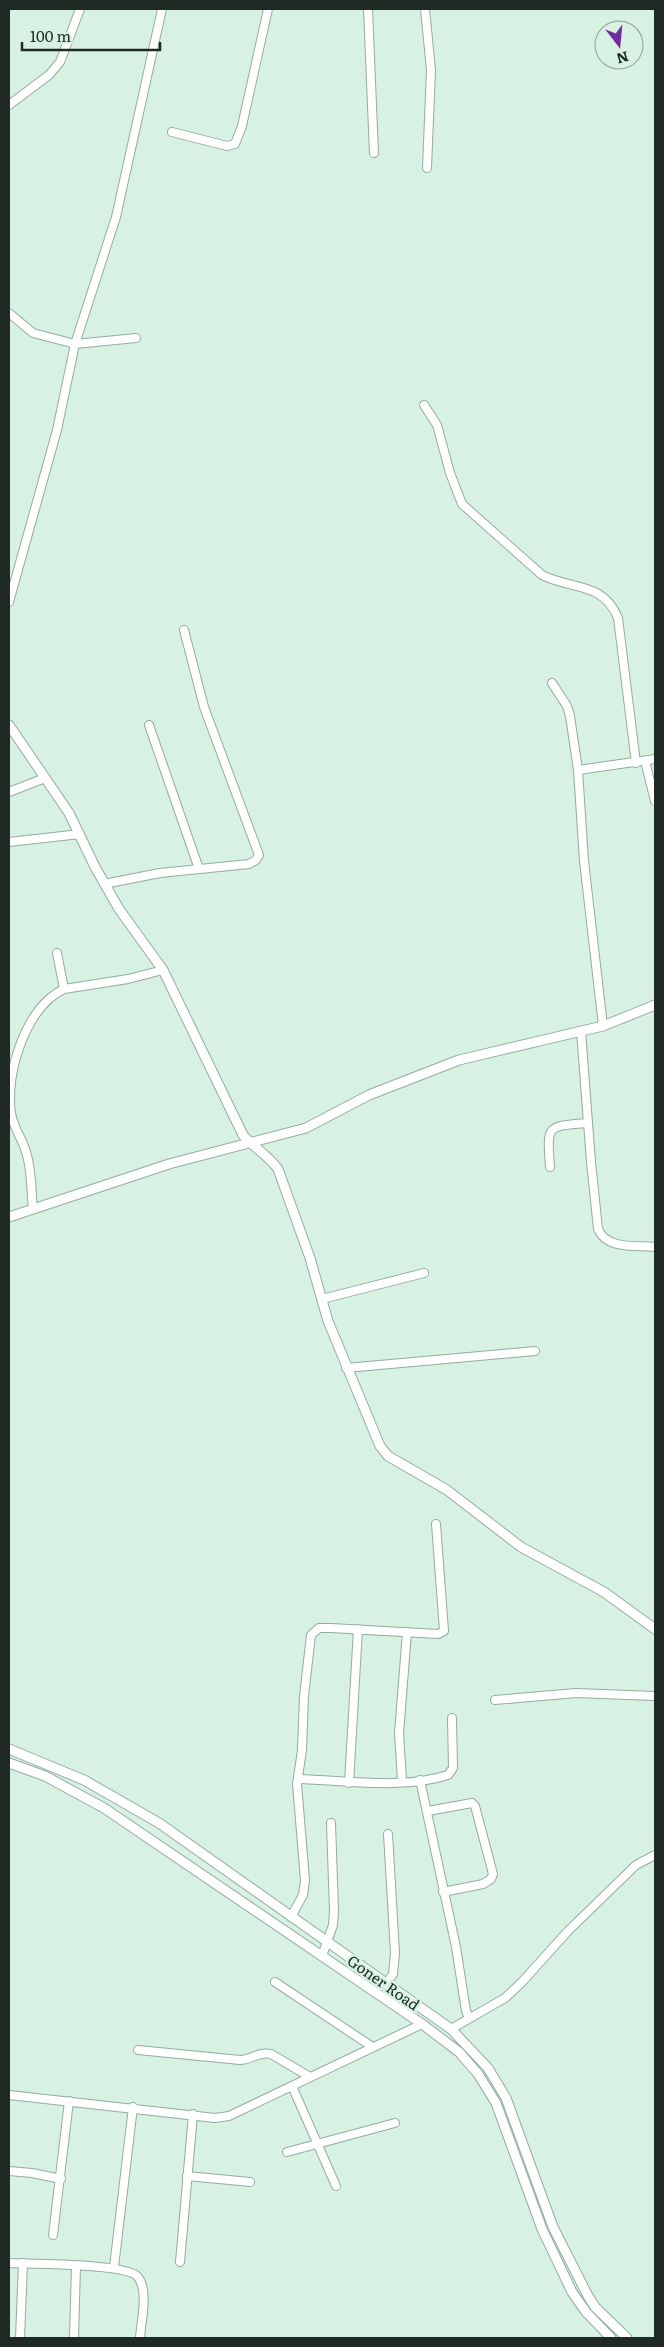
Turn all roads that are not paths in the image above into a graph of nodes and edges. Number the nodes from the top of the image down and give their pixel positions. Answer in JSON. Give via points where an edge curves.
{"nodes":[{"id":1,"x":162,"y":9,"type":"edge"},
{"id":2,"x":268,"y":9,"type":"edge"},
{"id":3,"x":368,"y":9,"type":"edge"},
{"id":4,"x":425,"y":9,"type":"edge"},
{"id":5,"x":79,"y":12,"type":"edge"},
{"id":6,"x":9,"y":104,"type":"edge"},
{"id":7,"x":172,"y":132,"type":"dead end"},
{"id":8,"x":374,"y":153,"type":"dead end"},
{"id":9,"x":427,"y":168,"type":"dead end"},
{"id":10,"x":9,"y":313,"type":"edge"},
{"id":11,"x":136,"y":338,"type":"dead end"},
{"id":12,"x":75,"y":344,"type":"junction"},
{"id":13,"x":424,"y":405,"type":"dead end"},
{"id":14,"x":9,"y":602,"type":"edge"},
{"id":15,"x":184,"y":630,"type":"dead end"},
{"id":16,"x":552,"y":683,"type":"dead end"},
{"id":17,"x":9,"y":725,"type":"edge"},
{"id":18,"x":149,"y":725,"type":"dead end"},
{"id":19,"x":655,"y":759,"type":"edge"},
{"id":20,"x":645,"y":761,"type":"junction"},
{"id":21,"x":636,"y":763,"type":"junction"},
{"id":22,"x":578,"y":770,"type":"junction"},
{"id":23,"x":45,"y":778,"type":"junction"},
{"id":24,"x":9,"y":792,"type":"edge"},
{"id":25,"x":655,"y":801,"type":"edge"},
{"id":26,"x":80,"y":834,"type":"junction"},
{"id":27,"x":9,"y":842,"type":"edge"},
{"id":28,"x":199,"y":869,"type":"junction"},
{"id":29,"x":104,"y":884,"type":"junction"},
{"id":30,"x":57,"y":953,"type":"dead end"},
{"id":31,"x":163,"y":970,"type":"junction"},
{"id":32,"x":64,"y":989,"type":"junction"},
{"id":33,"x":655,"y":1005,"type":"edge"},
{"id":34,"x":604,"y":1026,"type":"junction"},
{"id":35,"x":581,"y":1031,"type":"junction"},
{"id":36,"x":588,"y":1123,"type":"junction"},
{"id":37,"x":250,"y":1143,"type":"junction"},
{"id":38,"x":550,"y":1167,"type":"dead end"},
{"id":39,"x":33,"y":1209,"type":"junction"},
{"id":40,"x":9,"y":1217,"type":"edge"},
{"id":41,"x":655,"y":1247,"type":"edge"},
{"id":42,"x":424,"y":1273,"type":"dead end"},
{"id":43,"x":322,"y":1299,"type":"junction"},
{"id":44,"x":535,"y":1351,"type":"dead end"},
{"id":45,"x":346,"y":1368,"type":"junction"},
{"id":46,"x":436,"y":1524,"type":"dead end"},
{"id":47,"x":358,"y":1628,"type":"junction"},
{"id":48,"x":655,"y":1629,"type":"edge"},
{"id":49,"x":407,"y":1632,"type":"junction"},
{"id":50,"x":655,"y":1696,"type":"edge"},
{"id":51,"x":495,"y":1700,"type":"dead end"},
{"id":52,"x":452,"y":1718,"type":"dead end"},
{"id":53,"x":9,"y":1750,"type":"edge"},
{"id":54,"x":9,"y":1763,"type":"edge"},
{"id":55,"x":298,"y":1780,"type":"junction"},
{"id":56,"x":420,"y":1780,"type":"junction"},
{"id":57,"x":402,"y":1781,"type":"junction"},
{"id":58,"x":349,"y":1783,"type":"junction"},
{"id":59,"x":428,"y":1811,"type":"junction"},
{"id":60,"x":159,"y":1823,"type":"junction"},
{"id":61,"x":331,"y":1823,"type":"dead end"},
{"id":62,"x":388,"y":1834,"type":"dead end"},
{"id":63,"x":148,"y":1838,"type":"junction"},
{"id":64,"x":655,"y":1855,"type":"edge"},
{"id":65,"x":442,"y":1892,"type":"junction"},
{"id":66,"x":291,"y":1917,"type":"junction"},
{"id":67,"x":328,"y":1943,"type":"junction"},
{"id":68,"x":322,"y":1956,"type":"junction"},
{"id":69,"x":275,"y":1982,"type":"dead end"},
{"id":70,"x":386,"y":1984,"type":"junction"},
{"id":71,"x":430,"y":2014,"type":"junction"},
{"id":72,"x":469,"y":2018,"type":"junction"},
{"id":73,"x":422,"y":2024,"type":"junction"},
{"id":74,"x":451,"y":2029,"type":"junction"},
{"id":75,"x":439,"y":2037,"type":"junction"},
{"id":76,"x":371,"y":2046,"type":"junction"},
{"id":77,"x":138,"y":2050,"type":"dead end"},
{"id":78,"x":310,"y":2077,"type":"junction"},
{"id":79,"x":292,"y":2086,"type":"junction"},
{"id":80,"x":9,"y":2095,"type":"edge"},
{"id":81,"x":69,"y":2101,"type":"junction"},
{"id":82,"x":134,"y":2107,"type":"junction"},
{"id":83,"x":193,"y":2114,"type":"junction"},
{"id":84,"x":395,"y":2123,"type":"dead end"},
{"id":85,"x":319,"y":2144,"type":"junction"},
{"id":86,"x":287,"y":2152,"type":"dead end"},
{"id":87,"x":9,"y":2171,"type":"edge"},
{"id":88,"x":188,"y":2176,"type":"junction"},
{"id":89,"x":61,"y":2179,"type":"junction"},
{"id":90,"x":250,"y":2182,"type":"dead end"},
{"id":91,"x":336,"y":2186,"type":"dead end"},
{"id":92,"x":53,"y":2235,"type":"dead end"},
{"id":93,"x":180,"y":2262,"type":"dead end"},
{"id":94,"x":9,"y":2263,"type":"edge"},
{"id":95,"x":23,"y":2264,"type":"junction"},
{"id":96,"x":76,"y":2266,"type":"junction"},
{"id":97,"x":114,"y":2268,"type":"junction"},
{"id":98,"x":20,"y":2338,"type":"edge"},
{"id":99,"x":74,"y":2338,"type":"edge"},
{"id":100,"x":140,"y":2338,"type":"edge"},
{"id":101,"x":612,"y":2338,"type":"edge"},
{"id":102,"x":627,"y":2338,"type":"edge"}],
"edges":[{"from":1,"to":12,"type":"street","via":[[116,217]]},
{"from":2,"to":7,"type":"street","via":[[242,126],[235,144],[227,146]]},
{"from":3,"to":8,"type":"street"},
{"from":4,"to":9,"type":"street","via":[[430,70]]},
{"from":5,"to":6,"type":"street","via":[[55,69]]},
{"from":10,"to":12,"type":"street","via":[[33,333]]},
{"from":11,"to":12,"type":"street"},
{"from":12,"to":14,"type":"street","via":[[57,430]]},
{"from":13,"to":21,"type":"street","via":[[437,425],[456,492],[468,510],[542,575],[601,594],[615,609]]},
{"from":15,"to":28,"type":"street","via":[[204,707],[259,855],[249,864]]},
{"from":16,"to":22,"type":"street","via":[[570,716]]},
{"from":17,"to":23,"type":"street"},
{"from":18,"to":28,"type":"street"},
{"from":19,"to":20,"type":"street"},
{"from":20,"to":21,"type":"street"},
{"from":20,"to":25,"type":"street"},
{"from":21,"to":22,"type":"street"},
{"from":22,"to":34,"type":"street","via":[[586,879]]},
{"from":23,"to":24,"type":"street"},
{"from":23,"to":26,"type":"street"},
{"from":26,"to":27,"type":"street"},
{"from":26,"to":29,"type":"street"},
{"from":28,"to":29,"type":"street"},
{"from":29,"to":31,"type":"street"},
{"from":30,"to":32,"type":"street"},
{"from":31,"to":32,"type":"street"},
{"from":31,"to":37,"type":"street","via":[[238,1126]]},
{"from":32,"to":39,"type":"street","via":[[54,994],[27,1026],[12,1081],[11,1114],[27,1154]]},
{"from":33,"to":34,"type":"street"},
{"from":34,"to":35,"type":"street"},
{"from":35,"to":36,"type":"street"},
{"from":35,"to":37,"type":"street","via":[[460,1060],[369,1095],[306,1128]]},
{"from":36,"to":38,"type":"street","via":[[558,1125],[550,1130]]},
{"from":36,"to":41,"type":"street","via":[[598,1229],[602,1238],[612,1243]]},
{"from":37,"to":39,"type":"street","via":[[169,1164]]},
{"from":37,"to":43,"type":"street","via":[[278,1169]]},
{"from":39,"to":40,"type":"street"},
{"from":42,"to":43,"type":"street"},
{"from":43,"to":45,"type":"street"},
{"from":44,"to":45,"type":"street"},
{"from":45,"to":48,"type":"street","via":[[380,1446],[388,1456],[447,1490],[521,1547],[604,1592]]},
{"from":46,"to":49,"type":"street","via":[[444,1631],[438,1634]]},
{"from":47,"to":49,"type":"street"},
{"from":47,"to":55,"type":"street","via":[[319,1628],[311,1635]]},
{"from":47,"to":58,"type":"street"},
{"from":49,"to":57,"type":"street","via":[[399,1734]]},
{"from":50,"to":51,"type":"street","via":[[576,1694]]},
{"from":52,"to":56,"type":"street","via":[[452,1768],[448,1774]]},
{"from":53,"to":60,"type":"street","name":"Goner Road","via":[[84,1780]]},
{"from":54,"to":63,"type":"street","name":"Goner Road","via":[[45,1776],[104,1808]]},
{"from":55,"to":58,"type":"street"},
{"from":55,"to":66,"type":"street","via":[[305,1880],[303,1896]]},
{"from":56,"to":57,"type":"street"},
{"from":56,"to":59,"type":"street"},
{"from":57,"to":58,"type":"street"},
{"from":59,"to":65,"type":"street"},
{"from":59,"to":65,"type":"street","via":[[472,1802],[493,1874],[492,1879],[483,1884]]},
{"from":60,"to":63,"type":"street"},
{"from":60,"to":66,"type":"street","name":"Goner Road"},
{"from":61,"to":67,"type":"street","via":[[334,1911]]},
{"from":62,"to":70,"type":"street","via":[[395,1954],[393,1974]]},
{"from":63,"to":68,"type":"street","name":"Goner Road"},
{"from":64,"to":72,"type":"street","via":[[636,1865],[505,1998]]},
{"from":65,"to":72,"type":"street"},
{"from":66,"to":67,"type":"street","name":"Goner Road"},
{"from":67,"to":68,"type":"street"},
{"from":67,"to":70,"type":"street","name":"Goner Road"},
{"from":68,"to":73,"type":"street","name":"Goner Road"},
{"from":69,"to":76,"type":"street"},
{"from":70,"to":71,"type":"street","name":"Goner Road"},
{"from":71,"to":73,"type":"street"},
{"from":71,"to":74,"type":"street","name":"Goner Road"},
{"from":72,"to":74,"type":"street"},
{"from":73,"to":75,"type":"street","name":"Goner Road"},
{"from":73,"to":76,"type":"street"},
{"from":74,"to":75,"type":"street"},
{"from":74,"to":102,"type":"street","name":"Goner Road","via":[[488,2068],[506,2098],[554,2227],[588,2296]]},
{"from":75,"to":101,"type":"street","name":"Goner Road","via":[[478,2074],[496,2103],[542,2229],[572,2292],[586,2312]]},
{"from":76,"to":78,"type":"street"},
{"from":77,"to":78,"type":"street","via":[[240,2060],[264,2052]]},
{"from":78,"to":79,"type":"street"},
{"from":79,"to":83,"type":"street","via":[[228,2116],[215,2118]]},
{"from":79,"to":85,"type":"street"},
{"from":80,"to":81,"type":"street"},
{"from":81,"to":82,"type":"street"},
{"from":81,"to":89,"type":"street"},
{"from":82,"to":83,"type":"street"},
{"from":82,"to":97,"type":"street"},
{"from":83,"to":88,"type":"street"},
{"from":84,"to":85,"type":"street"},
{"from":85,"to":86,"type":"street"},
{"from":85,"to":91,"type":"street"},
{"from":87,"to":89,"type":"street"},
{"from":88,"to":90,"type":"street"},
{"from":88,"to":93,"type":"street"},
{"from":89,"to":92,"type":"street"},
{"from":94,"to":95,"type":"street"},
{"from":95,"to":96,"type":"street"},
{"from":95,"to":98,"type":"street"},
{"from":96,"to":97,"type":"street"},
{"from":96,"to":99,"type":"street"},
{"from":97,"to":100,"type":"street","via":[[132,2271],[140,2282],[143,2291]]}]}
